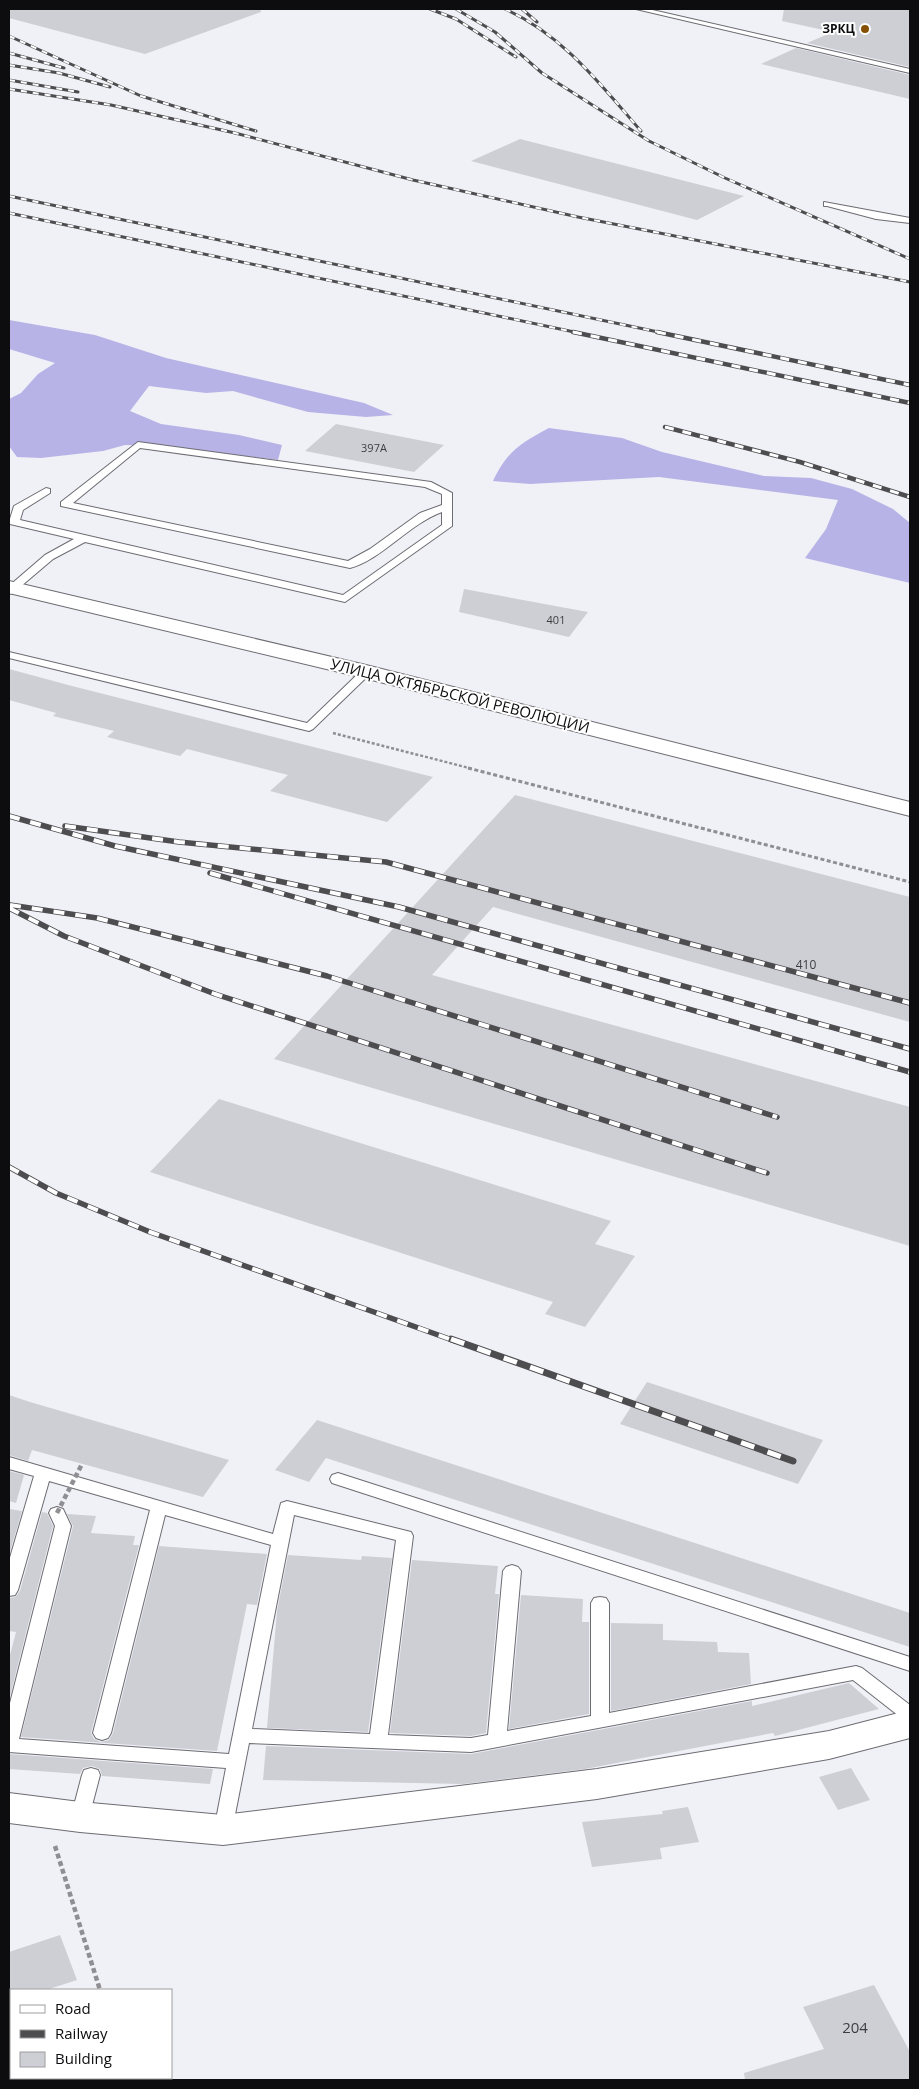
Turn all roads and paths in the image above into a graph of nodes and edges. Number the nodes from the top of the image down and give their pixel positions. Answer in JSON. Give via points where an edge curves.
{"nodes":[{"id":1,"x":640,"y":9,"type":"edge"},
{"id":2,"x":910,"y":71,"type":"edge"},
{"id":3,"x":827,"y":204,"type":"dead end"},
{"id":4,"x":910,"y":222,"type":"edge"},
{"id":5,"x":46,"y":491,"type":"dead end"},
{"id":6,"x":447,"y":507,"type":"junction"},
{"id":7,"x":84,"y":538,"type":"junction"},
{"id":8,"x":10,"y":588,"type":"edge"},
{"id":9,"x":9,"y":655,"type":"edge"},
{"id":10,"x":366,"y":672,"type":"junction"},
{"id":11,"x":308,"y":727,"type":"junction"},
{"id":12,"x":910,"y":809,"type":"edge"},
{"id":13,"x":910,"y":882,"type":"edge"},
{"id":14,"x":9,"y":1463,"type":"edge"},
{"id":15,"x":82,"y":1464,"type":"dead end"},
{"id":16,"x":43,"y":1473,"type":"junction"},
{"id":17,"x":338,"y":1478,"type":"dead end"},
{"id":18,"x":160,"y":1507,"type":"junction"},
{"id":19,"x":57,"y":1514,"type":"joint"},
{"id":20,"x":280,"y":1542,"type":"junction"},
{"id":21,"x":512,"y":1571,"type":"dead end"},
{"id":22,"x":9,"y":1590,"type":"edge"},
{"id":23,"x":600,"y":1603,"type":"dead end"},
{"id":24,"x":910,"y":1664,"type":"edge"},
{"id":25,"x":910,"y":1715,"type":"edge"},
{"id":26,"x":600,"y":1721,"type":"junction"},
{"id":27,"x":910,"y":1724,"type":"edge"},
{"id":28,"x":102,"y":1733,"type":"dead end"},
{"id":29,"x":241,"y":1736,"type":"junction"},
{"id":30,"x":497,"y":1740,"type":"junction"},
{"id":31,"x":378,"y":1741,"type":"junction"},
{"id":32,"x":9,"y":1744,"type":"edge"},
{"id":33,"x":236,"y":1762,"type":"junction"},
{"id":34,"x":91,"y":1775,"type":"dead end"},
{"id":35,"x":9,"y":1808,"type":"edge"},
{"id":36,"x":44,"y":1812,"type":"junction"},
{"id":37,"x":80,"y":1817,"type":"junction"},
{"id":38,"x":223,"y":1830,"type":"junction"},
{"id":39,"x":100,"y":1989,"type":"edge"}],
"edges":[{"from":1,"to":2,"type":"lane"},
{"from":3,"to":4,"type":"lane"},
{"from":5,"to":7,"type":"lane","via":[[18,508],[14,522]]},
{"from":6,"to":6,"type":"lane","via":[[447,492],[426,484],[138,445],[65,504],[350,565],[424,515]]},
{"from":6,"to":7,"type":"lane","via":[[447,526],[345,599]]},
{"from":7,"to":8,"type":"lane","via":[[48,557]]},
{"from":8,"to":10,"type":"main road","name":"УЛИЦА ОКТЯБРЬСКОЙ РЕВОЛЮЦИИ"},
{"from":9,"to":11,"type":"lane"},
{"from":10,"to":11,"type":"lane"},
{"from":10,"to":12,"type":"main road","name":"УЛИЦА ОКТЯБРЬСКОЙ РЕВОЛЮЦИИ"},
{"from":11,"to":13,"type":"path"},
{"from":14,"to":16,"type":"lane"},
{"from":15,"to":19,"type":"path","bridge":true},
{"from":16,"to":18,"type":"lane"},
{"from":16,"to":22,"type":"lane"},
{"from":17,"to":24,"type":"lane"},
{"from":18,"to":20,"type":"lane"},
{"from":18,"to":28,"type":"lane"},
{"from":19,"to":32,"type":"lane","via":[[63,1526]]},
{"from":20,"to":29,"type":"lane"},
{"from":20,"to":31,"type":"lane","via":[[287,1507],[405,1536]]},
{"from":21,"to":30,"type":"lane"},
{"from":23,"to":26,"type":"lane"},
{"from":25,"to":26,"type":"lane","via":[[856,1673]]},
{"from":26,"to":30,"type":"lane"},
{"from":27,"to":38,"type":"main road","via":[[829,1745],[597,1784]]},
{"from":29,"to":31,"type":"lane"},
{"from":29,"to":33,"type":"lane"},
{"from":30,"to":31,"type":"lane","via":[[471,1745]]},
{"from":32,"to":33,"type":"lane"},
{"from":33,"to":38,"type":"lane"},
{"from":34,"to":37,"type":"lane"},
{"from":35,"to":36,"type":"main road"},
{"from":36,"to":37,"type":"main road"},
{"from":36,"to":39,"type":"path"},
{"from":37,"to":38,"type":"main road"}]}
